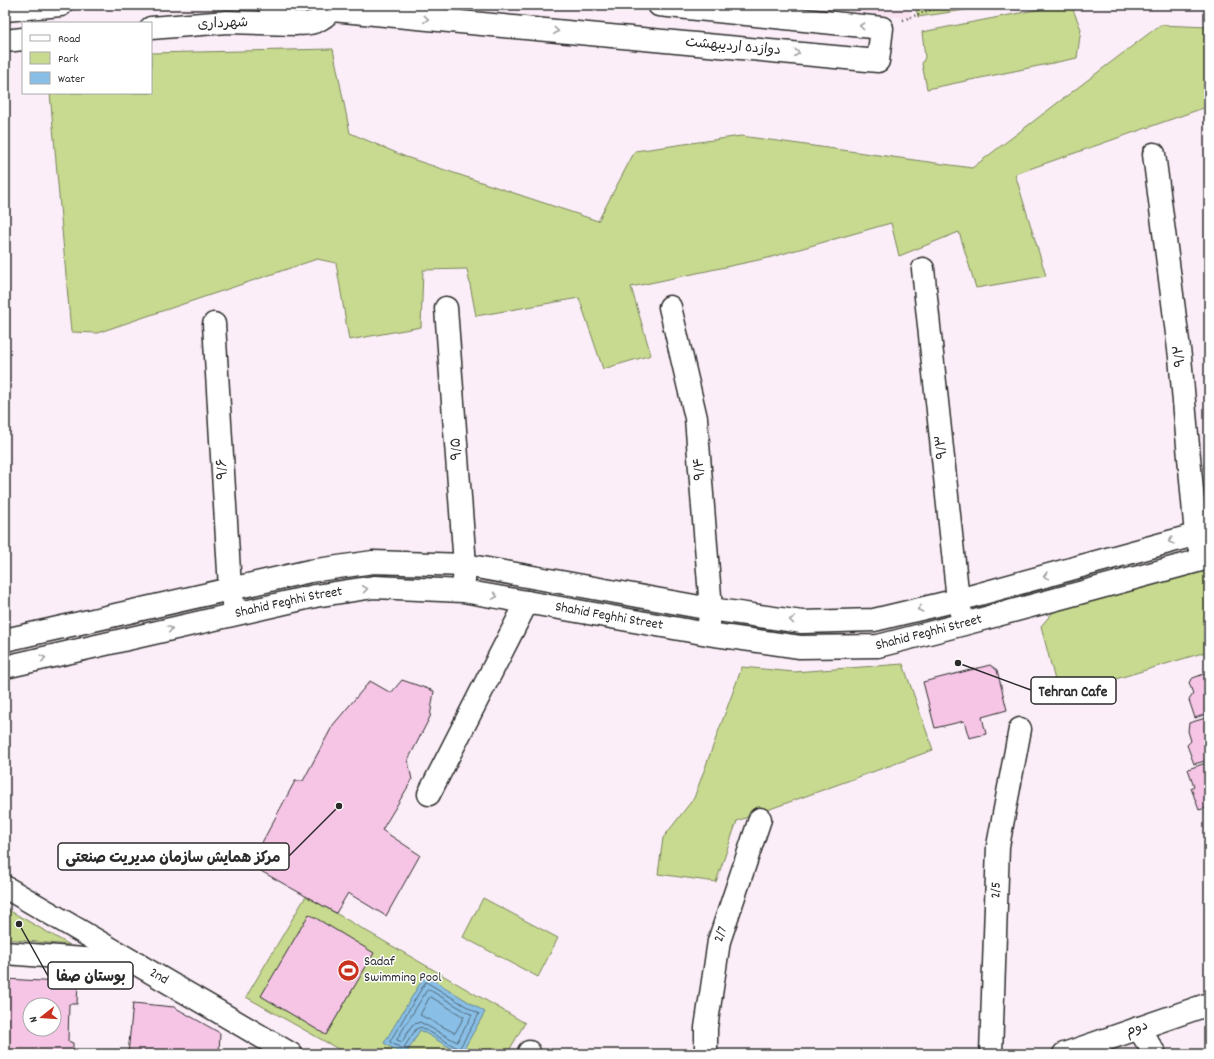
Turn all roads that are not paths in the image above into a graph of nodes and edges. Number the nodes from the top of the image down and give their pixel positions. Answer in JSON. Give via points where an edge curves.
{"nodes":[{"id":1,"x":60,"y":5,"type":"edge"},
{"id":2,"x":269,"y":5,"type":"edge"},
{"id":3,"x":659,"y":5,"type":"edge"},
{"id":4,"x":333,"y":7,"type":"edge"},
{"id":5,"x":5,"y":10,"type":"edge"},
{"id":6,"x":296,"y":24,"type":"junction"},
{"id":7,"x":152,"y":28,"type":"edge"},
{"id":8,"x":22,"y":39,"type":"edge"},
{"id":9,"x":5,"y":41,"type":"edge"},
{"id":10,"x":1154,"y":154,"type":"dead end"},
{"id":11,"x":923,"y":269,"type":"dead end"},
{"id":12,"x":670,"y":307,"type":"dead end"},
{"id":13,"x":446,"y":308,"type":"dead end"},
{"id":14,"x":214,"y":324,"type":"dead end"},
{"id":15,"x":1202,"y":533,"type":"edge"},
{"id":16,"x":1206,"y":558,"type":"edge"},
{"id":17,"x":466,"y":565,"type":"junction"},
{"id":18,"x":230,"y":588,"type":"junction"},
{"id":19,"x":463,"y":591,"type":"junction"},
{"id":20,"x":958,"y":600,"type":"junction"},
{"id":21,"x":527,"y":602,"type":"junction"},
{"id":22,"x":711,"y":609,"type":"junction"},
{"id":23,"x":236,"y":613,"type":"junction"},
{"id":24,"x":964,"y":624,"type":"junction"},
{"id":25,"x":708,"y":634,"type":"junction"},
{"id":26,"x":5,"y":640,"type":"edge"},
{"id":27,"x":5,"y":667,"type":"edge"},
{"id":28,"x":1020,"y":729,"type":"dead end"},
{"id":29,"x":429,"y":794,"type":"dead end"},
{"id":30,"x":760,"y":819,"type":"dead end"},
{"id":31,"x":5,"y":887,"type":"edge"},
{"id":32,"x":5,"y":953,"type":"edge"},
{"id":33,"x":137,"y":963,"type":"junction"},
{"id":34,"x":1209,"y":1004,"type":"edge"},
{"id":35,"x":1138,"y":1028,"type":"junction"},
{"id":36,"x":283,"y":1052,"type":"edge"},
{"id":37,"x":706,"y":1054,"type":"edge"},
{"id":38,"x":991,"y":1054,"type":"edge"},
{"id":39,"x":1064,"y":1054,"type":"edge"},
{"id":40,"x":1155,"y":1054,"type":"edge"}],
"edges":[{"from":1,"to":5,"type":"street"},
{"from":2,"to":6,"type":"street","via":[[283,19]]},
{"from":4,"to":3,"type":"street","name":"دوازده اردیبهشت","one_way":true,"via":[[878,61],[882,28]]},
{"from":4,"to":6,"type":"street","name":"شهرداری","via":[[315,22]]},
{"from":6,"to":7,"type":"street","name":"شهرداری","via":[[227,22]]},
{"from":8,"to":9,"type":"street"},
{"from":10,"to":15,"type":"street","name":"۹/۲"},
{"from":11,"to":20,"type":"street","name":"۹/۳"},
{"from":12,"to":22,"type":"street","name":"۹/۴","via":[[696,418]]},
{"from":13,"to":17,"type":"street","name":"۹/۵"},
{"from":14,"to":18,"type":"street","name":"۹/۶"},
{"from":15,"to":16,"type":"street","name":"۹/۲"},
{"from":15,"to":20,"type":"street","name":"Shahid Feghhi Street","one_way":true},
{"from":16,"to":24,"type":"street","name":"Shahid Feghhi Street"},
{"from":17,"to":18,"type":"street","name":"Shahid Feghhi Street","via":[[373,562],[310,571]]},
{"from":17,"to":19,"type":"street","name":"۹/۵"},
{"from":17,"to":22,"type":"street","name":"Shahid Feghhi Street"},
{"from":18,"to":23,"type":"street","name":"۹/۶"},
{"from":18,"to":26,"type":"street","name":"Shahid Feghhi Street"},
{"from":19,"to":21,"type":"street","name":"Shahid Feghhi Street","one_way":true},
{"from":23,"to":19,"type":"street","name":"Shahid Feghhi Street","one_way":true,"via":[[314,596],[374,587]]},
{"from":20,"to":22,"type":"street","name":"Shahid Feghhi Street","one_way":true,"via":[[874,620],[802,622]]},
{"from":20,"to":24,"type":"street","name":"۹/۳"},
{"from":21,"to":25,"type":"street","name":"Shahid Feghhi Street"},
{"from":21,"to":29,"type":"street"},
{"from":22,"to":25,"type":"street","name":"۹/۴"},
{"from":27,"to":23,"type":"street","name":"Shahid Feghhi Street","one_way":true},
{"from":24,"to":25,"type":"street","name":"Shahid Feghhi Street","via":[[878,646],[800,648]]},
{"from":28,"to":38,"type":"street","name":"2/5","via":[[998,846]]},
{"from":30,"to":37,"type":"street","name":"2/7","via":[[719,941],[706,1028]]},
{"from":31,"to":33,"type":"street","name":"2nd"},
{"from":32,"to":33,"type":"street"},
{"from":33,"to":36,"type":"street","name":"2nd"},
{"from":34,"to":35,"type":"street","name":"دوم"},
{"from":35,"to":39,"type":"street","name":"دوم"},
{"from":35,"to":40,"type":"street"}]}
